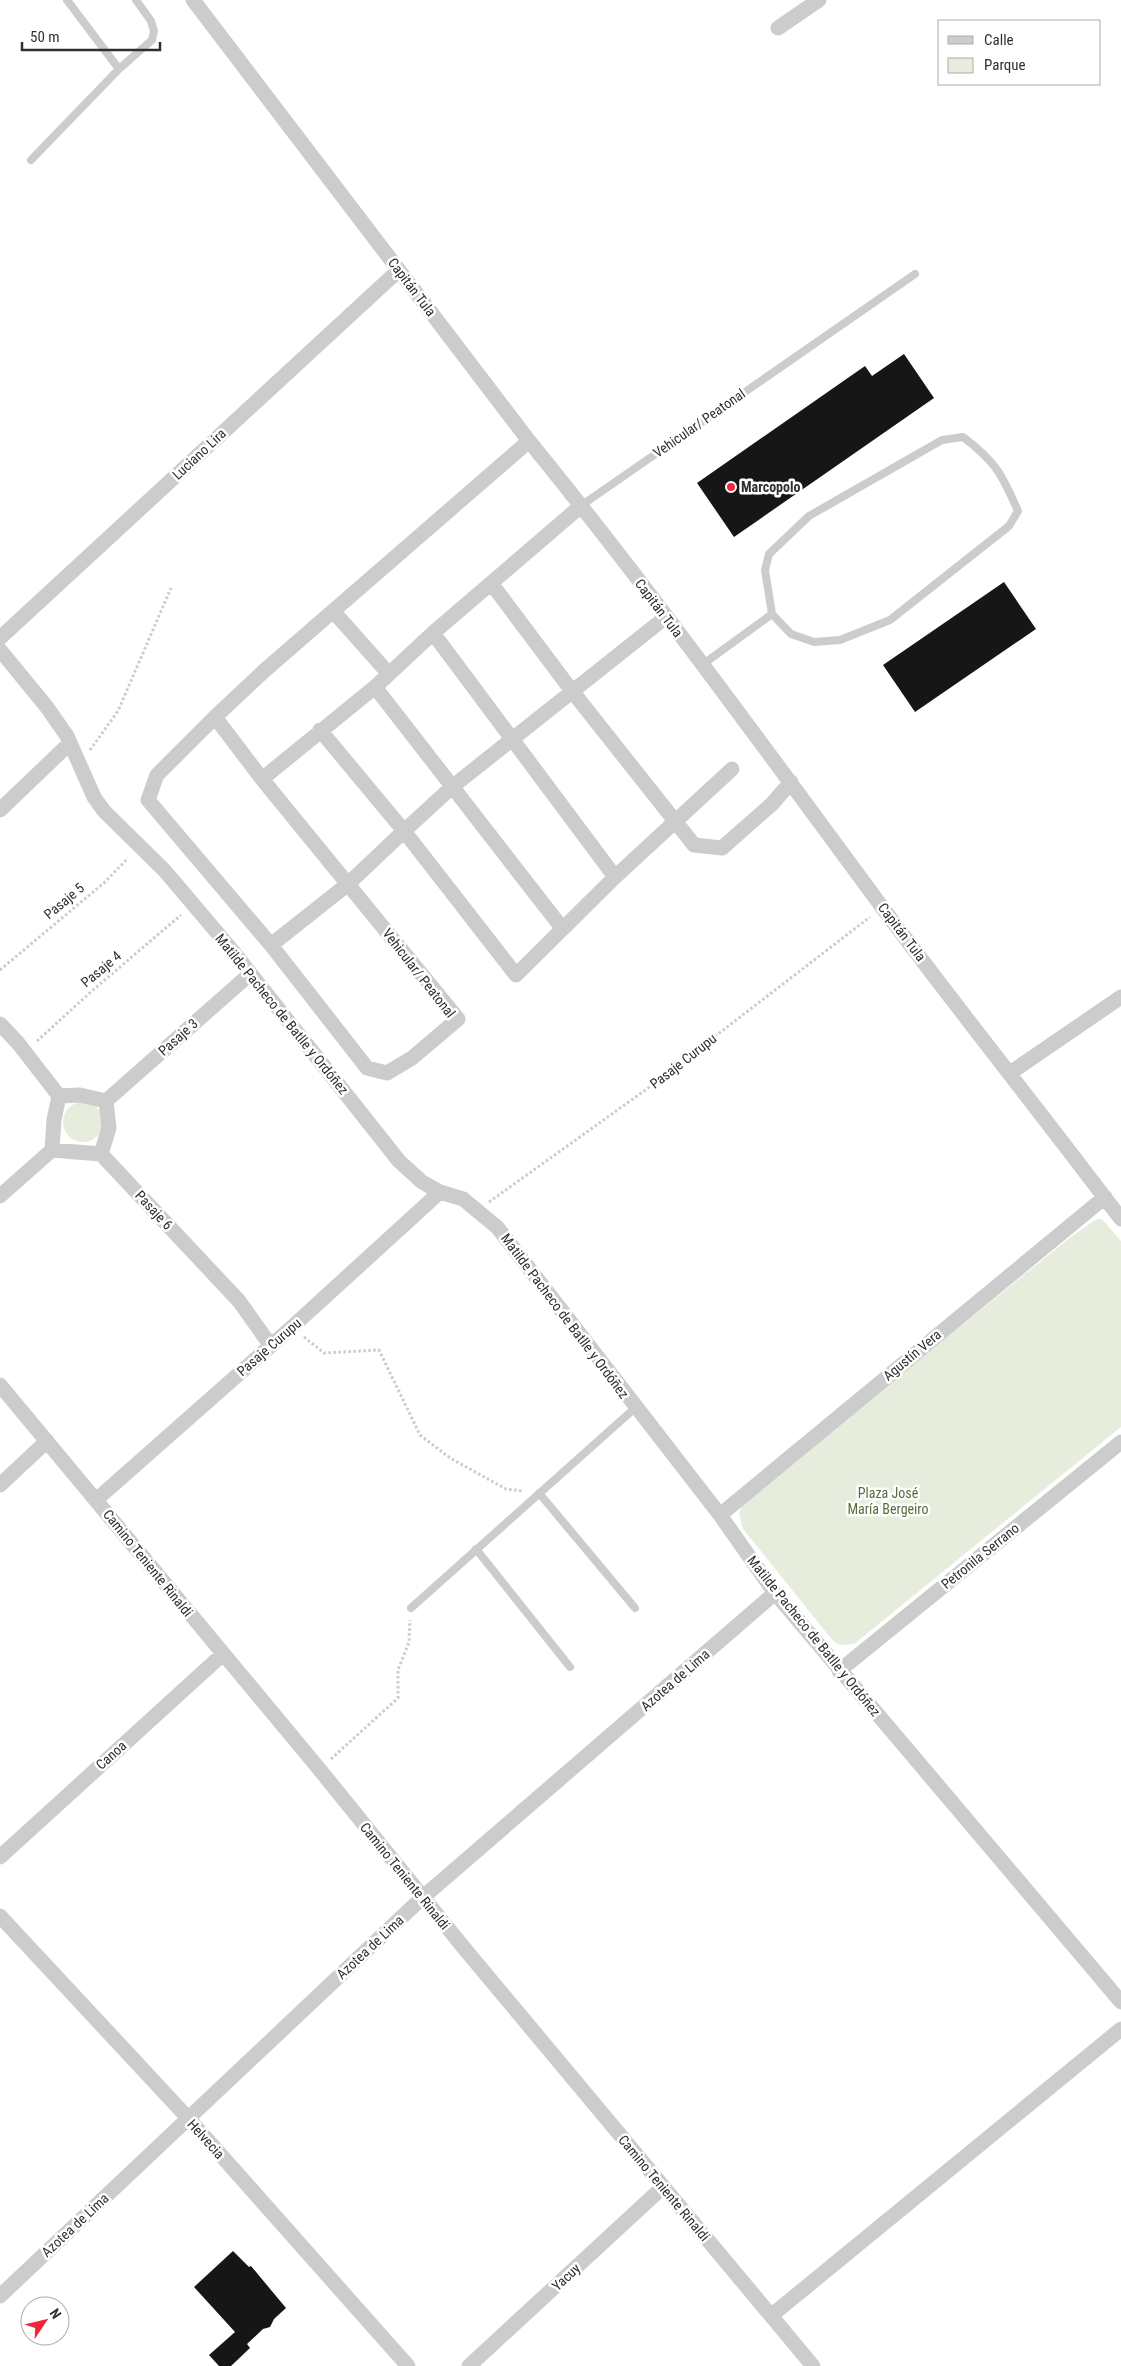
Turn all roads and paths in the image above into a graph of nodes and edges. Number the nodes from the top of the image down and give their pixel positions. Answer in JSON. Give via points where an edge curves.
{"nodes":[{"id":1,"x":67,"y":0,"type":"edge"},
{"id":2,"x":136,"y":0,"type":"edge"},
{"id":3,"x":193,"y":0,"type":"edge"},
{"id":4,"x":819,"y":0,"type":"edge"},
{"id":5,"x":778,"y":28,"type":"dead end"},
{"id":6,"x":119,"y":69,"type":"junction"},
{"id":7,"x":31,"y":160,"type":"dead end"},
{"id":8,"x":399,"y":270,"type":"junction"},
{"id":9,"x":915,"y":274,"type":"dead end"},
{"id":10,"x":529,"y":441,"type":"junction"},
{"id":11,"x":582,"y":505,"type":"junction"},
{"id":12,"x":491,"y":583,"type":"junction"},
{"id":13,"x":170,"y":588,"type":"dead end"},
{"id":14,"x":333,"y":611,"type":"junction"},
{"id":15,"x":772,"y":614,"type":"junction"},
{"id":16,"x":666,"y":617,"type":"junction"},
{"id":17,"x":433,"y":633,"type":"junction"},
{"id":18,"x":0,"y":638,"type":"edge"},
{"id":19,"x":0,"y":650,"type":"edge"},
{"id":20,"x":702,"y":665,"type":"junction"},
{"id":21,"x":389,"y":674,"type":"junction"},
{"id":22,"x":374,"y":687,"type":"junction"},
{"id":23,"x":572,"y":691,"type":"junction"},
{"id":24,"x":215,"y":718,"type":"junction"},
{"id":25,"x":320,"y":730,"type":"junction"},
{"id":26,"x":513,"y":740,"type":"junction"},
{"id":27,"x":70,"y":743,"type":"junction"},
{"id":28,"x":732,"y":769,"type":"dead end"},
{"id":29,"x":262,"y":779,"type":"junction"},
{"id":30,"x":791,"y":782,"type":"junction"},
{"id":31,"x":452,"y":788,"type":"junction"},
{"id":32,"x":0,"y":810,"type":"edge"},
{"id":33,"x":676,"y":823,"type":"junction"},
{"id":34,"x":404,"y":831,"type":"junction"},
{"id":35,"x":139,"y":846,"type":"junction"},
{"id":36,"x":615,"y":877,"type":"junction"},
{"id":37,"x":348,"y":884,"type":"junction"},
{"id":38,"x":192,"y":904,"type":"junction"},
{"id":39,"x":882,"y":907,"type":"junction"},
{"id":40,"x":562,"y":928,"type":"junction"},
{"id":41,"x":271,"y":945,"type":"junction"},
{"id":42,"x":0,"y":970,"type":"edge"},
{"id":43,"x":250,"y":974,"type":"junction"},
{"id":44,"x":1121,"y":997,"type":"edge"},
{"id":45,"x":0,"y":1024,"type":"edge"},
{"id":46,"x":25,"y":1053,"type":"junction"},
{"id":47,"x":1010,"y":1073,"type":"junction"},
{"id":48,"x":59,"y":1096,"type":"junction"},
{"id":49,"x":106,"y":1101,"type":"junction"},
{"id":50,"x":52,"y":1150,"type":"junction"},
{"id":51,"x":102,"y":1154,"type":"junction"},
{"id":52,"x":440,"y":1192,"type":"junction"},
{"id":53,"x":0,"y":1196,"type":"edge"},
{"id":54,"x":1105,"y":1198,"type":"junction"},
{"id":55,"x":478,"y":1210,"type":"junction"},
{"id":56,"x":1121,"y":1219,"type":"edge"},
{"id":57,"x":292,"y":1327,"type":"junction"},
{"id":58,"x":271,"y":1346,"type":"junction"},
{"id":59,"x":0,"y":1385,"type":"edge"},
{"id":60,"x":635,"y":1408,"type":"junction"},
{"id":61,"x":47,"y":1441,"type":"junction"},
{"id":62,"x":1121,"y":1442,"type":"edge"},
{"id":63,"x":0,"y":1485,"type":"edge"},
{"id":64,"x":539,"y":1493,"type":"junction"},
{"id":65,"x":96,"y":1500,"type":"junction"},
{"id":66,"x":720,"y":1515,"type":"junction"},
{"id":67,"x":476,"y":1549,"type":"junction"},
{"id":68,"x":775,"y":1593,"type":"junction"},
{"id":69,"x":411,"y":1608,"type":"joint"},
{"id":70,"x":635,"y":1608,"type":"dead end"},
{"id":71,"x":223,"y":1654,"type":"junction"},
{"id":72,"x":570,"y":1667,"type":"dead end"},
{"id":73,"x":840,"y":1671,"type":"junction"},
{"id":74,"x":320,"y":1770,"type":"junction"},
{"id":75,"x":0,"y":1857,"type":"edge"},
{"id":76,"x":422,"y":1898,"type":"junction"},
{"id":77,"x":0,"y":1916,"type":"edge"},
{"id":78,"x":1121,"y":2002,"type":"edge"},
{"id":79,"x":1121,"y":2029,"type":"edge"},
{"id":80,"x":188,"y":2118,"type":"junction"},
{"id":81,"x":663,"y":2187,"type":"junction"},
{"id":82,"x":0,"y":2296,"type":"edge"},
{"id":83,"x":772,"y":2315,"type":"junction"},
{"id":84,"x":408,"y":2366,"type":"edge"},
{"id":85,"x":469,"y":2366,"type":"edge"},
{"id":86,"x":813,"y":2366,"type":"edge"}],
"edges":[{"from":1,"to":6,"type":"lane"},
{"from":2,"to":6,"type":"lane","via":[[151,21],[154,30],[152,40]]},
{"from":3,"to":8,"type":"street","name":"Capitán Tula"},
{"from":4,"to":5,"type":"street"},
{"from":6,"to":7,"type":"lane"},
{"from":8,"to":10,"type":"street","name":"Capitán Tula"},
{"from":8,"to":18,"type":"street","name":"Luciano Lira"},
{"from":9,"to":11,"type":"lane","name":"Vehicular/ Peatonal"},
{"from":10,"to":11,"type":"street","name":"Capitán Tula"},
{"from":10,"to":14,"type":"street","name":"Vehicular/ Peatonal"},
{"from":11,"to":12,"type":"street","name":"Vehicular/ Peatonal"},
{"from":11,"to":16,"type":"street","name":"Capitán Tula"},
{"from":12,"to":17,"type":"street","name":"Vehicular/ Peatonal"},
{"from":12,"to":23,"type":"street"},
{"from":13,"to":27,"type":"path","via":[[118,711],[90,750]]},
{"from":14,"to":21,"type":"street"},
{"from":14,"to":24,"type":"street","name":"Vehicular/ Peatonal"},
{"from":15,"to":15,"type":"lane","via":[[765,570],[769,554],[810,516],[942,440],[963,437],[991,459],[1018,510],[1009,526],[890,620],[840,640],[814,642],[791,634]]},
{"from":15,"to":20,"type":"lane"},
{"from":16,"to":20,"type":"street","name":"Capitán Tula"},
{"from":16,"to":23,"type":"street"},
{"from":17,"to":21,"type":"street","name":"Vehicular/ Peatonal"},
{"from":17,"to":26,"type":"street"},
{"from":19,"to":27,"type":"street","name":"Matilde Pacheco de Batlle y Ordóñez","via":[[46,706]]},
{"from":20,"to":30,"type":"street","name":"Capitán Tula"},
{"from":21,"to":22,"type":"street","name":"Vehicular/ Peatonal"},
{"from":22,"to":25,"type":"street","name":"Vehicular/ Peatonal"},
{"from":22,"to":31,"type":"street"},
{"from":23,"to":26,"type":"street"},
{"from":23,"to":33,"type":"street"},
{"from":24,"to":29,"type":"street","name":"Vehicular/ Peatonal"},
{"from":24,"to":41,"type":"street","name":"Vehicular/ Peatonal","via":[[157,775],[148,800]]},
{"from":25,"to":29,"type":"street","name":"Vehicular/ Peatonal"},
{"from":25,"to":34,"type":"street"},
{"from":26,"to":31,"type":"street"},
{"from":26,"to":36,"type":"street"},
{"from":27,"to":32,"type":"street"},
{"from":27,"to":35,"type":"street","name":"Matilde Pacheco de Batlle y Ordóñez","via":[[94,797]]},
{"from":28,"to":33,"type":"street"},
{"from":29,"to":37,"type":"street","name":"Vehicular/ Peatonal"},
{"from":30,"to":33,"type":"street","via":[[772,804],[722,848],[694,845]]},
{"from":30,"to":39,"type":"street","name":"Capitán Tula"},
{"from":31,"to":34,"type":"street"},
{"from":31,"to":40,"type":"street"},
{"from":33,"to":36,"type":"street"},
{"from":34,"to":37,"type":"street"},
{"from":34,"to":40,"type":"street","via":[[516,975]]},
{"from":35,"to":38,"type":"street","name":"Matilde Pacheco de Batlle y Ordóñez"},
{"from":35,"to":42,"type":"path","name":"Pasaje 5","via":[[105,882]]},
{"from":36,"to":40,"type":"street"},
{"from":37,"to":41,"type":"street"},
{"from":37,"to":41,"type":"street","name":"Vehicular/ Peatonal","via":[[458,1018],[412,1058],[386,1073],[367,1068]]},
{"from":38,"to":43,"type":"street","name":"Matilde Pacheco de Batlle y Ordóñez"},
{"from":38,"to":46,"type":"path","name":"Pasaje 4"},
{"from":39,"to":47,"type":"street","name":"Capitán Tula"},
{"from":39,"to":55,"type":"path","name":"Pasaje Curupu","via":[[644,1091]]},
{"from":43,"to":49,"type":"street","name":"Pasaje 3"},
{"from":43,"to":52,"type":"street","name":"Matilde Pacheco de Batlle y Ordóñez","via":[[399,1161],[422,1182]]},
{"from":44,"to":47,"type":"street"},
{"from":45,"to":46,"type":"street"},
{"from":46,"to":48,"type":"street"},
{"from":47,"to":54,"type":"street","name":"Capitán Tula"},
{"from":48,"to":49,"type":"street","via":[[80,1094]]},
{"from":48,"to":50,"type":"street"},
{"from":49,"to":51,"type":"street","via":[[109,1128]]},
{"from":50,"to":51,"type":"street"},
{"from":50,"to":53,"type":"street"},
{"from":51,"to":58,"type":"street","name":"Pasaje 6","via":[[239,1301]]},
{"from":52,"to":55,"type":"street","name":"Matilde Pacheco de Batlle y Ordóñez","via":[[463,1198]]},
{"from":52,"to":57,"type":"street","name":"Pasaje Curupu"},
{"from":54,"to":56,"type":"street","name":"Capitán Tula"},
{"from":54,"to":66,"type":"street","name":"Agustín Vera"},
{"from":55,"to":60,"type":"street","name":"Matilde Pacheco de Batlle y Ordóñez","via":[[497,1227]]},
{"from":57,"to":58,"type":"street","name":"Pasaje Curupu"},
{"from":57,"to":64,"type":"path","via":[[324,1353],[379,1350],[420,1434],[450,1458],[506,1489]]},
{"from":58,"to":65,"type":"street","name":"Pasaje Curupu"},
{"from":59,"to":61,"type":"street","name":"Camino Teniente Rinaldi"},
{"from":60,"to":64,"type":"lane"},
{"from":60,"to":66,"type":"street","name":"Matilde Pacheco de Batlle y Ordóñez"},
{"from":61,"to":63,"type":"street"},
{"from":61,"to":65,"type":"street","name":"Camino Teniente Rinaldi"},
{"from":62,"to":73,"type":"street","name":"Petronila Serrano"},
{"from":64,"to":67,"type":"lane"},
{"from":64,"to":70,"type":"lane"},
{"from":65,"to":71,"type":"street","name":"Camino Teniente Rinaldi"},
{"from":66,"to":68,"type":"street","name":"Matilde Pacheco de Batlle y Ordóñez"},
{"from":67,"to":69,"type":"lane"},
{"from":67,"to":72,"type":"lane"},
{"from":68,"to":73,"type":"street","name":"Matilde Pacheco de Batlle y Ordóñez"},
{"from":68,"to":76,"type":"street","name":"Azotea de Lima"},
{"from":69,"to":74,"type":"path","via":[[409,1642],[398,1670],[398,1698]]},
{"from":71,"to":74,"type":"street","name":"Camino Teniente Rinaldi"},
{"from":71,"to":75,"type":"street","name":"Canoa"},
{"from":73,"to":78,"type":"street","name":"Matilde Pacheco de Batlle y Ordóñez"},
{"from":74,"to":76,"type":"street","name":"Camino Teniente Rinaldi"},
{"from":76,"to":80,"type":"street","name":"Azotea de Lima"},
{"from":76,"to":81,"type":"street","name":"Camino Teniente Rinaldi"},
{"from":77,"to":80,"type":"street","name":"Helvecia"},
{"from":79,"to":83,"type":"street"},
{"from":80,"to":82,"type":"street","name":"Azotea de Lima"},
{"from":80,"to":84,"type":"street","name":"Helvecia"},
{"from":81,"to":83,"type":"street","name":"Camino Teniente Rinaldi"},
{"from":81,"to":85,"type":"street","name":"Yacuy"},
{"from":83,"to":86,"type":"street","name":"Camino Teniente Rinaldi"}]}
